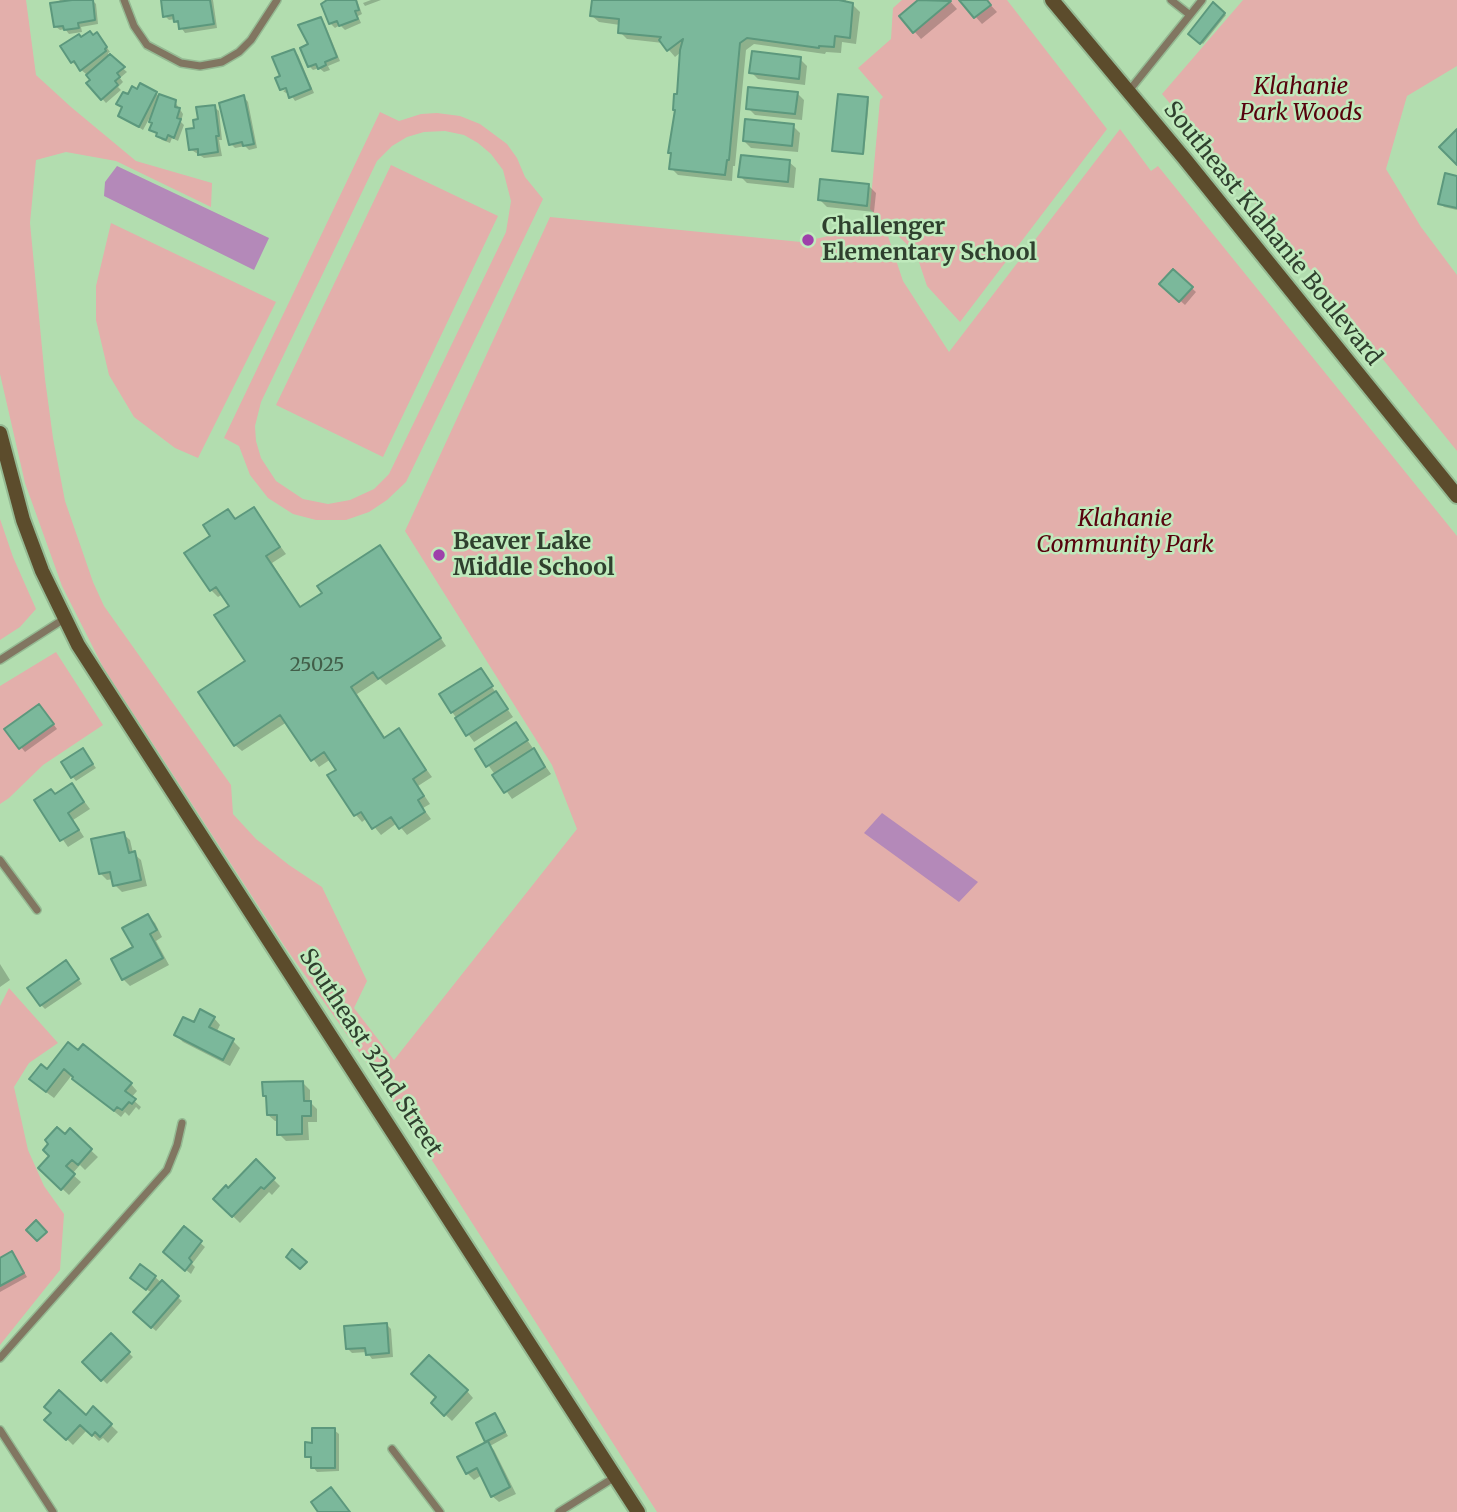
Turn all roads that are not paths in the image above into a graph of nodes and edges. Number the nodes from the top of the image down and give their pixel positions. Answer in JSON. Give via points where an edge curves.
{"nodes":[{"id":1,"x":124,"y":0,"type":"edge"},
{"id":2,"x":277,"y":0,"type":"edge"},
{"id":3,"x":1052,"y":0,"type":"edge"},
{"id":4,"x":1171,"y":0,"type":"edge"},
{"id":5,"x":1202,"y":0,"type":"edge"},
{"id":6,"x":1190,"y":15,"type":"junction"},
{"id":7,"x":1128,"y":92,"type":"junction"},
{"id":8,"x":0,"y":433,"type":"edge"},
{"id":9,"x":1457,"y":496,"type":"edge"},
{"id":10,"x":64,"y":619,"type":"junction"},
{"id":11,"x":0,"y":660,"type":"edge"},
{"id":12,"x":0,"y":860,"type":"edge"},
{"id":13,"x":37,"y":910,"type":"dead end"},
{"id":14,"x":182,"y":1124,"type":"dead end"},
{"id":15,"x":0,"y":1358,"type":"edge"},
{"id":16,"x":0,"y":1430,"type":"edge"},
{"id":17,"x":392,"y":1449,"type":"dead end"},
{"id":18,"x":616,"y":1477,"type":"junction"},
{"id":19,"x":53,"y":1512,"type":"edge"},
{"id":20,"x":440,"y":1512,"type":"edge"},
{"id":21,"x":559,"y":1512,"type":"edge"},
{"id":22,"x":638,"y":1512,"type":"edge"}],
"edges":[{"from":1,"to":2,"type":"street","via":[[147,46],[181,63],[200,66],[222,62],[239,52]]},
{"from":3,"to":7,"type":"street","name":"Southeast Klahanie Boulevard"},
{"from":4,"to":6,"type":"street"},
{"from":5,"to":6,"type":"street"},
{"from":6,"to":7,"type":"street"},
{"from":7,"to":9,"type":"street","name":"Southeast Klahanie Boulevard"},
{"from":8,"to":10,"type":"street","name":"Southeast 32nd Street","via":[[23,520]]},
{"from":10,"to":11,"type":"street"},
{"from":10,"to":18,"type":"street","name":"Southeast 32nd Street"},
{"from":12,"to":13,"type":"street"},
{"from":14,"to":15,"type":"street","via":[[167,1170]]},
{"from":16,"to":19,"type":"street"},
{"from":17,"to":20,"type":"street"},
{"from":18,"to":21,"type":"street"},
{"from":18,"to":22,"type":"street","name":"Southeast 32nd Street"}]}
